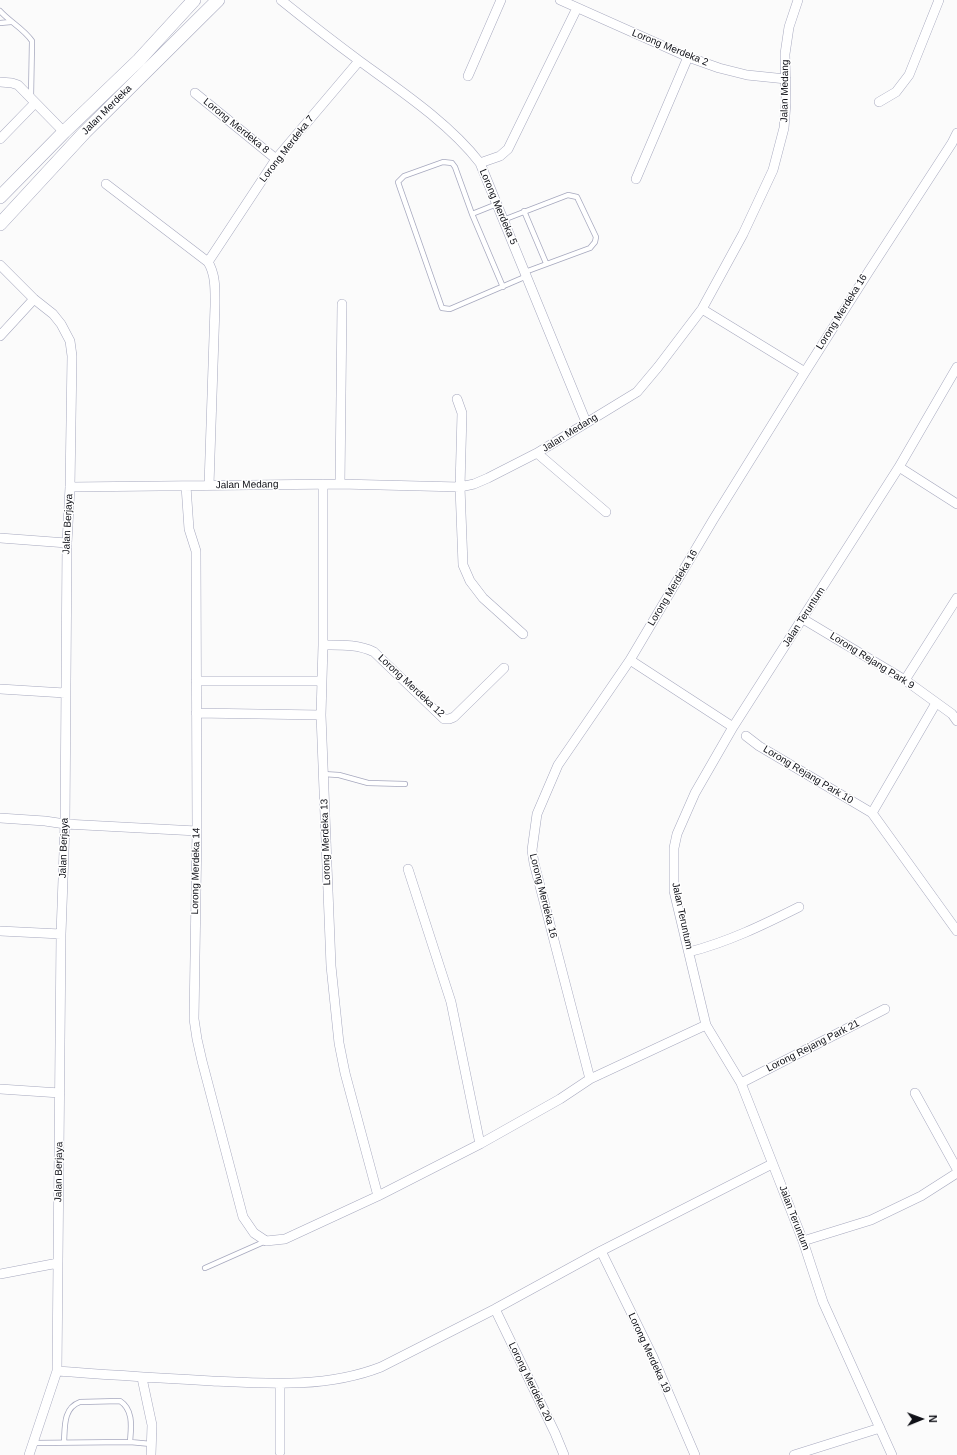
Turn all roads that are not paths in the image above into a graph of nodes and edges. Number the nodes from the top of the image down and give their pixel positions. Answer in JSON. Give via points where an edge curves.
{"nodes":[{"id":1,"x":194,"y":0,"type":"edge"},
{"id":2,"x":218,"y":0,"type":"edge"},
{"id":3,"x":281,"y":0,"type":"edge"},
{"id":4,"x":501,"y":0,"type":"edge"},
{"id":5,"x":560,"y":0,"type":"edge"},
{"id":6,"x":798,"y":0,"type":"edge"},
{"id":7,"x":939,"y":0,"type":"edge"},
{"id":8,"x":576,"y":8,"type":"junction"},
{"id":9,"x":0,"y":11,"type":"edge"},
{"id":10,"x":11,"y":22,"type":"junction"},
{"id":11,"x":0,"y":23,"type":"edge"},
{"id":12,"x":688,"y":57,"type":"junction"},
{"id":13,"x":359,"y":60,"type":"junction"},
{"id":14,"x":468,"y":76,"type":"dead end"},
{"id":15,"x":786,"y":78,"type":"junction"},
{"id":16,"x":0,"y":82,"type":"edge"},
{"id":17,"x":195,"y":93,"type":"dead end"},
{"id":18,"x":33,"y":101,"type":"junction"},
{"id":19,"x":879,"y":102,"type":"dead end"},
{"id":20,"x":64,"y":132,"type":"junction"},
{"id":21,"x":957,"y":133,"type":"edge"},
{"id":22,"x":0,"y":139,"type":"edge"},
{"id":23,"x":276,"y":159,"type":"junction"},
{"id":24,"x":480,"y":163,"type":"junction"},
{"id":25,"x":636,"y":179,"type":"dead end"},
{"id":26,"x":106,"y":184,"type":"dead end"},
{"id":27,"x":0,"y":197,"type":"edge"},
{"id":28,"x":497,"y":204,"type":"junction"},
{"id":29,"x":524,"y":212,"type":"junction"},
{"id":30,"x":472,"y":214,"type":"junction"},
{"id":31,"x":503,"y":220,"type":"junction"},
{"id":32,"x":0,"y":224,"type":"edge"},
{"id":33,"x":208,"y":262,"type":"junction"},
{"id":34,"x":546,"y":263,"type":"junction"},
{"id":35,"x":0,"y":265,"type":"edge"},
{"id":36,"x":526,"y":274,"type":"junction"},
{"id":37,"x":503,"y":287,"type":"junction"},
{"id":38,"x":34,"y":299,"type":"junction"},
{"id":39,"x":342,"y":304,"type":"dead end"},
{"id":40,"x":702,"y":309,"type":"junction"},
{"id":41,"x":0,"y":336,"type":"edge"},
{"id":42,"x":957,"y":367,"type":"edge"},
{"id":43,"x":805,"y":372,"type":"junction"},
{"id":44,"x":457,"y":399,"type":"dead end"},
{"id":45,"x":586,"y":422,"type":"junction"},
{"id":46,"x":537,"y":454,"type":"junction"},
{"id":47,"x":899,"y":467,"type":"junction"},
{"id":48,"x":323,"y":484,"type":"junction"},
{"id":49,"x":340,"y":484,"type":"junction"},
{"id":50,"x":209,"y":485,"type":"junction"},
{"id":51,"x":186,"y":486,"type":"junction"},
{"id":52,"x":460,"y":486,"type":"junction"},
{"id":53,"x":70,"y":488,"type":"junction"},
{"id":54,"x":957,"y":504,"type":"edge"},
{"id":55,"x":606,"y":512,"type":"dead end"},
{"id":56,"x":0,"y":538,"type":"edge"},
{"id":57,"x":67,"y":543,"type":"junction"},
{"id":58,"x":957,"y":598,"type":"edge"},
{"id":59,"x":803,"y":619,"type":"junction"},
{"id":60,"x":523,"y":634,"type":"dead end"},
{"id":61,"x":323,"y":645,"type":"junction"},
{"id":62,"x":630,"y":660,"type":"junction"},
{"id":63,"x":504,"y":668,"type":"dead end"},
{"id":64,"x":905,"y":680,"type":"junction"},
{"id":65,"x":196,"y":681,"type":"junction"},
{"id":66,"x":322,"y":681,"type":"junction"},
{"id":67,"x":0,"y":689,"type":"edge"},
{"id":68,"x":65,"y":693,"type":"junction"},
{"id":69,"x":936,"y":703,"type":"junction"},
{"id":70,"x":196,"y":713,"type":"junction"},
{"id":71,"x":321,"y":715,"type":"junction"},
{"id":72,"x":957,"y":721,"type":"edge"},
{"id":73,"x":733,"y":727,"type":"junction"},
{"id":74,"x":746,"y":736,"type":"dead end"},
{"id":75,"x":323,"y":774,"type":"junction"},
{"id":76,"x":405,"y":784,"type":"dead end"},
{"id":77,"x":872,"y":812,"type":"junction"},
{"id":78,"x":0,"y":818,"type":"edge"},
{"id":79,"x":65,"y":824,"type":"junction"},
{"id":80,"x":197,"y":831,"type":"junction"},
{"id":81,"x":408,"y":868,"type":"dead end"},
{"id":82,"x":799,"y":907,"type":"dead end"},
{"id":83,"x":0,"y":931,"type":"edge"},
{"id":84,"x":957,"y":931,"type":"edge"},
{"id":85,"x":61,"y":934,"type":"junction"},
{"id":86,"x":689,"y":952,"type":"junction"},
{"id":87,"x":885,"y":1009,"type":"dead end"},
{"id":88,"x":706,"y":1025,"type":"junction"},
{"id":89,"x":590,"y":1079,"type":"junction"},
{"id":90,"x":741,"y":1083,"type":"junction"},
{"id":91,"x":0,"y":1089,"type":"edge"},
{"id":92,"x":60,"y":1093,"type":"junction"},
{"id":93,"x":915,"y":1093,"type":"dead end"},
{"id":94,"x":480,"y":1144,"type":"junction"},
{"id":95,"x":772,"y":1164,"type":"junction"},
{"id":96,"x":957,"y":1169,"type":"edge"},
{"id":97,"x":957,"y":1173,"type":"edge"},
{"id":98,"x":378,"y":1196,"type":"junction"},
{"id":99,"x":266,"y":1241,"type":"junction"},
{"id":100,"x":803,"y":1241,"type":"junction"},
{"id":101,"x":601,"y":1251,"type":"junction"},
{"id":102,"x":58,"y":1263,"type":"junction"},
{"id":103,"x":205,"y":1268,"type":"dead end"},
{"id":104,"x":0,"y":1274,"type":"edge"},
{"id":105,"x":494,"y":1309,"type":"junction"},
{"id":106,"x":57,"y":1371,"type":"junction"},
{"id":107,"x":142,"y":1378,"type":"junction"},
{"id":108,"x":280,"y":1384,"type":"junction"},
{"id":109,"x":880,"y":1428,"type":"junction"},
{"id":110,"x":64,"y":1442,"type":"junction"},
{"id":111,"x":130,"y":1442,"type":"junction"},
{"id":112,"x":32,"y":1443,"type":"junction"},
{"id":113,"x":151,"y":1444,"type":"junction"},
{"id":114,"x":280,"y":1454,"type":"edge"},
{"id":115,"x":29,"y":1455,"type":"edge"},
{"id":116,"x":151,"y":1455,"type":"edge"},
{"id":117,"x":564,"y":1455,"type":"edge"},
{"id":118,"x":695,"y":1455,"type":"edge"},
{"id":119,"x":794,"y":1455,"type":"edge"},
{"id":120,"x":892,"y":1455,"type":"edge"}],
"edges":[{"from":1,"to":20,"type":"main road","name":"Jalan Merdeka","via":[[139,60]]},
{"from":2,"to":32,"type":"main road","name":"Jalan Merdeka","via":[[85,132]]},
{"from":3,"to":13,"type":"street","name":"Lorong Merdeka 5"},
{"from":4,"to":14,"type":"street"},
{"from":5,"to":8,"type":"street","name":"Lorong Merdeka 2"},
{"from":6,"to":15,"type":"street","name":"Jalan Medang","via":[[789,27],[785,54]]},
{"from":7,"to":19,"type":"street","via":[[909,75],[896,92]]},
{"from":8,"to":12,"type":"street","name":"Lorong Merdeka 2"},
{"from":8,"to":24,"type":"street","via":[[508,149],[500,156]]},
{"from":9,"to":10,"type":"lane"},
{"from":10,"to":11,"type":"lane"},
{"from":10,"to":18,"type":"lane","via":[[27,33],[32,41]]},
{"from":12,"to":15,"type":"street","name":"Lorong Merdeka 2","via":[[747,75]]},
{"from":12,"to":25,"type":"street"},
{"from":13,"to":23,"type":"street","name":"Lorong Merdeka 7"},
{"from":13,"to":24,"type":"street","name":"Lorong Merdeka 5","via":[[415,101],[458,139]]},
{"from":15,"to":40,"type":"street","name":"Jalan Medang","via":[[784,128],[772,170],[743,234]]},
{"from":16,"to":18,"type":"street","via":[[18,85]]},
{"from":17,"to":23,"type":"street","name":"Lorong Merdeka 8"},
{"from":18,"to":20,"type":"street"},
{"from":18,"to":22,"type":"street"},
{"from":20,"to":27,"type":"main road","name":"Jalan Merdeka"},
{"from":21,"to":43,"type":"street","name":"Lorong Merdeka 16"},
{"from":23,"to":33,"type":"street","name":"Lorong Merdeka 7"},
{"from":24,"to":28,"type":"street","name":"Lorong Merdeka 5"},
{"from":26,"to":33,"type":"street"},
{"from":28,"to":30,"type":"lane"},
{"from":28,"to":31,"type":"street","name":"Lorong Merdeka 5"},
{"from":29,"to":31,"type":"lane"},
{"from":29,"to":34,"type":"lane"},
{"from":29,"to":34,"type":"lane","via":[[572,195],[577,197],[596,237],[590,248]]},
{"from":30,"to":37,"type":"lane"},
{"from":30,"to":37,"type":"lane","via":[[455,167],[450,162],[443,162],[404,176],[398,182],[442,308],[450,309]]},
{"from":31,"to":36,"type":"street","name":"Lorong Merdeka 5"},
{"from":33,"to":50,"type":"street","via":[[214,278],[215,306]]},
{"from":34,"to":36,"type":"lane"},
{"from":35,"to":38,"type":"street","name":"Jalan Berjaya"},
{"from":36,"to":37,"type":"lane"},
{"from":36,"to":45,"type":"street","name":"Lorong Merdeka 5"},
{"from":38,"to":41,"type":"street"},
{"from":38,"to":53,"type":"street","name":"Jalan Berjaya","via":[[53,314],[70,341]]},
{"from":39,"to":49,"type":"street"},
{"from":40,"to":43,"type":"street"},
{"from":40,"to":45,"type":"street","name":"Jalan Medang","via":[[637,392]]},
{"from":42,"to":47,"type":"street","name":"Jalan Teruntum"},
{"from":43,"to":62,"type":"street","name":"Lorong Merdeka 16"},
{"from":44,"to":52,"type":"street","via":[[462,413]]},
{"from":45,"to":46,"type":"street","name":"Jalan Medang"},
{"from":46,"to":52,"type":"street","name":"Jalan Medang","via":[[474,484]]},
{"from":46,"to":55,"type":"street"},
{"from":47,"to":54,"type":"street"},
{"from":47,"to":59,"type":"street","name":"Jalan Teruntum"},
{"from":48,"to":49,"type":"street","name":"Jalan Medang"},
{"from":48,"to":50,"type":"street","name":"Jalan Medang"},
{"from":48,"to":61,"type":"street","name":"Lorong Merdeka 13"},
{"from":49,"to":52,"type":"street","name":"Jalan Medang"},
{"from":50,"to":51,"type":"street","name":"Jalan Medang"},
{"from":51,"to":53,"type":"street","name":"Jalan Medang"},
{"from":51,"to":65,"type":"street","name":"Lorong Merdeka 14","via":[[189,529],[196,551]]},
{"from":52,"to":60,"type":"street","via":[[463,565],[470,581],[483,598]]},
{"from":53,"to":57,"type":"street","name":"Jalan Berjaya"},
{"from":56,"to":57,"type":"street"},
{"from":57,"to":68,"type":"street","name":"Jalan Berjaya"},
{"from":58,"to":64,"type":"street"},
{"from":59,"to":64,"type":"street","name":"Lorong Rejang Park 9"},
{"from":59,"to":73,"type":"street","name":"Jalan Teruntum"},
{"from":61,"to":63,"type":"street","name":"Lorong Merdeka 12","via":[[358,646],[374,652],[444,719],[454,717]]},
{"from":61,"to":66,"type":"street","name":"Lorong Merdeka 13"},
{"from":62,"to":73,"type":"street"},
{"from":62,"to":89,"type":"street","name":"Lorong Merdeka 16","via":[[558,765],[537,814],[533,838],[534,863]]},
{"from":64,"to":69,"type":"street","name":"Lorong Rejang Park 9"},
{"from":65,"to":66,"type":"street"},
{"from":65,"to":70,"type":"street","name":"Lorong Merdeka 14"},
{"from":66,"to":71,"type":"street","name":"Lorong Merdeka 13"},
{"from":67,"to":68,"type":"street"},
{"from":68,"to":79,"type":"street","name":"Jalan Berjaya"},
{"from":69,"to":72,"type":"street","name":"Lorong Rejang Park 9","via":[[952,714]]},
{"from":69,"to":77,"type":"street"},
{"from":70,"to":71,"type":"street"},
{"from":70,"to":80,"type":"street","name":"Lorong Merdeka 14"},
{"from":71,"to":75,"type":"street","name":"Lorong Merdeka 13"},
{"from":73,"to":86,"type":"street","name":"Jalan Teruntum","via":[[695,793],[677,834],[674,848],[674,891]]},
{"from":74,"to":77,"type":"street","name":"Lorong Rejang Park 10"},
{"from":75,"to":76,"type":"lane","via":[[339,775],[368,783]]},
{"from":75,"to":98,"type":"street","name":"Lorong Merdeka 13","via":[[331,966],[339,1043]]},
{"from":77,"to":84,"type":"street","name":"Lorong Rejang Park 10"},
{"from":78,"to":79,"type":"street"},
{"from":79,"to":80,"type":"street"},
{"from":79,"to":85,"type":"street","name":"Jalan Berjaya"},
{"from":80,"to":99,"type":"street","name":"Lorong Merdeka 14","via":[[194,1019],[197,1039],[244,1217],[254,1233]]},
{"from":81,"to":94,"type":"street","via":[[451,1002]]},
{"from":82,"to":86,"type":"street","via":[[743,934]]},
{"from":83,"to":85,"type":"street"},
{"from":85,"to":92,"type":"street","name":"Jalan Berjaya"},
{"from":86,"to":88,"type":"street","name":"Jalan Teruntum"},
{"from":87,"to":90,"type":"street","name":"Lorong Rejang Park 21"},
{"from":88,"to":89,"type":"street"},
{"from":88,"to":90,"type":"street","name":"Jalan Teruntum"},
{"from":89,"to":94,"type":"street"},
{"from":90,"to":95,"type":"street","name":"Jalan Teruntum"},
{"from":91,"to":92,"type":"street"},
{"from":92,"to":102,"type":"street","name":"Jalan Berjaya"},
{"from":93,"to":96,"type":"street"},
{"from":94,"to":98,"type":"street"},
{"from":95,"to":100,"type":"street","name":"Jalan Teruntum"},
{"from":95,"to":101,"type":"street"},
{"from":97,"to":100,"type":"street","via":[[921,1196],[871,1220]]},
{"from":98,"to":99,"type":"street","via":[[286,1239]]},
{"from":99,"to":103,"type":"lane"},
{"from":100,"to":109,"type":"street","name":"Jalan Teruntum","via":[[823,1302]]},
{"from":101,"to":105,"type":"street"},
{"from":101,"to":118,"type":"street","name":"Lorong Merdeka 19","via":[[653,1357]]},
{"from":102,"to":104,"type":"street"},
{"from":102,"to":106,"type":"street","name":"Jalan Berjaya"},
{"from":105,"to":108,"type":"street","via":[[362,1375],[327,1381]]},
{"from":105,"to":117,"type":"street","name":"Lorong Merdeka 20"},
{"from":106,"to":107,"type":"street"},
{"from":106,"to":112,"type":"street","name":"Jalan Berjaya"},
{"from":107,"to":108,"type":"street"},
{"from":107,"to":113,"type":"street","via":[[152,1425]]},
{"from":108,"to":114,"type":"street"},
{"from":109,"to":119,"type":"street"},
{"from":109,"to":120,"type":"street","name":"Jalan Teruntum"},
{"from":110,"to":111,"type":"lane"},
{"from":110,"to":111,"type":"lane","via":[[66,1415],[75,1403],[120,1401],[132,1418]]},
{"from":110,"to":112,"type":"lane"},
{"from":111,"to":113,"type":"lane"},
{"from":112,"to":115,"type":"street","name":"Jalan Berjaya"},
{"from":113,"to":116,"type":"street"}]}
